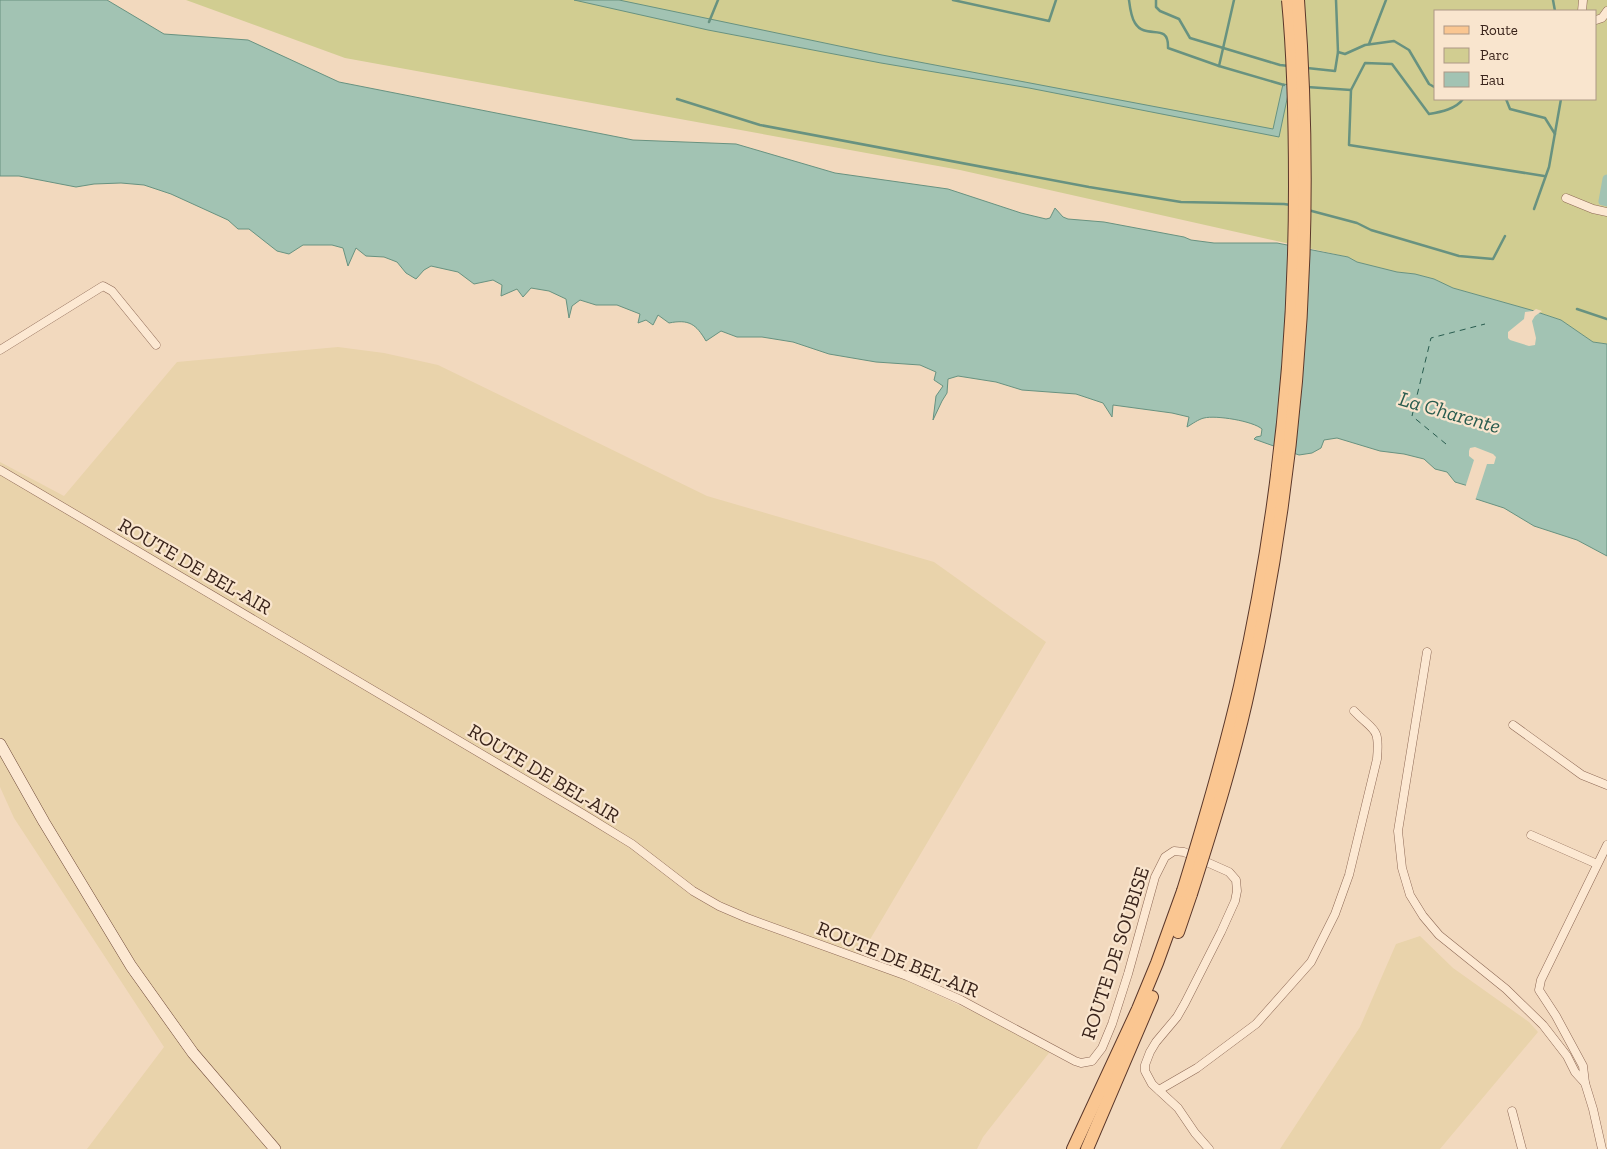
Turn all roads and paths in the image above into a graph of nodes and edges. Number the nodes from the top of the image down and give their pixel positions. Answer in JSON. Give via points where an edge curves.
{"nodes":[{"id":1,"x":1288,"y":0,"type":"edge"},
{"id":2,"x":1298,"y":0,"type":"edge"},
{"id":3,"x":1607,"y":11,"type":"edge"},
{"id":4,"x":1597,"y":20,"type":"edge"},
{"id":5,"x":1566,"y":198,"type":"dead end"},
{"id":6,"x":1607,"y":212,"type":"edge"},
{"id":7,"x":156,"y":345,"type":"dead end"},
{"id":8,"x":0,"y":350,"type":"edge"},
{"id":9,"x":0,"y":470,"type":"edge"},
{"id":10,"x":1427,"y":652,"type":"dead end"},
{"id":11,"x":1354,"y":711,"type":"dead end"},
{"id":12,"x":1514,"y":725,"type":"dead end"},
{"id":13,"x":0,"y":744,"type":"edge"},
{"id":14,"x":1607,"y":785,"type":"edge"},
{"id":15,"x":1531,"y":835,"type":"dead end"},
{"id":16,"x":1607,"y":845,"type":"edge"},
{"id":17,"x":1597,"y":864,"type":"junction"},
{"id":18,"x":1187,"y":892,"type":"junction"},
{"id":19,"x":1088,"y":1062,"type":"joint"},
{"id":20,"x":1585,"y":1082,"type":"junction"},
{"id":21,"x":1159,"y":1090,"type":"junction"},
{"id":22,"x":1512,"y":1111,"type":"dead end"},
{"id":23,"x":275,"y":1149,"type":"edge"},
{"id":24,"x":1073,"y":1149,"type":"edge"},
{"id":25,"x":1087,"y":1149,"type":"edge"},
{"id":26,"x":1209,"y":1149,"type":"edge"},
{"id":27,"x":1522,"y":1149,"type":"edge"},
{"id":28,"x":1602,"y":1149,"type":"edge"}],
"edges":[{"from":1,"to":18,"type":"main road","bridge":true,"via":[[1294,89],[1295,218],[1289,348],[1278,468],[1240,686]]},
{"from":2,"to":18,"type":"main road","bridge":true,"via":[[1304,234],[1288,464],[1271,578],[1250,685],[1218,808]]},
{"from":3,"to":4,"type":"street"},
{"from":5,"to":6,"type":"street"},
{"from":7,"to":8,"type":"street","via":[[104,286]]},
{"from":9,"to":19,"type":"street","name":"ROUTE DE BEL-AIR","via":[[583,814],[632,844],[693,891],[719,906],[908,976],[961,1000],[1074,1061]]},
{"from":10,"to":20,"type":"street","via":[[1398,831],[1402,868],[1410,895],[1439,935],[1543,1025]]},
{"from":11,"to":21,"type":"street","via":[[1374,728],[1379,743],[1377,759],[1349,875],[1320,946],[1311,962],[1256,1024],[1197,1068]]},
{"from":12,"to":14,"type":"street","via":[[1582,776]]},
{"from":13,"to":23,"type":"main road","via":[[131,966],[193,1053]]},
{"from":15,"to":17,"type":"street"},
{"from":16,"to":17,"type":"street"},
{"from":17,"to":20,"type":"street","via":[[1541,980],[1540,990],[1583,1066]]},
{"from":18,"to":24,"type":"main road","via":[[1138,1009]]},
{"from":18,"to":25,"type":"main road","via":[[1147,1010]]},
{"from":19,"to":21,"type":"street","name":"ROUTE DE SOUBISE","via":[[1097,1056],[1112,1024],[1154,877],[1165,857],[1174,851],[1184,852],[1229,872],[1236,880],[1237,891],[1221,932],[1185,1004],[1146,1061],[1147,1076]]},
{"from":20,"to":28,"type":"street"},
{"from":21,"to":26,"type":"street","name":"ROUTE DE SOUBISE","via":[[1178,1108]]},
{"from":22,"to":27,"type":"street"}]}
